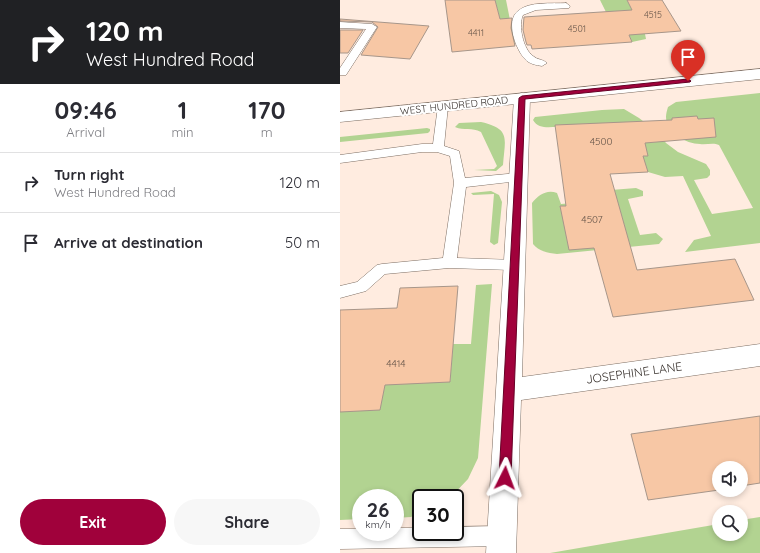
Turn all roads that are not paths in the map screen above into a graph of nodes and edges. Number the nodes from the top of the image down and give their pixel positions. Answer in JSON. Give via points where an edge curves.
{"nodes":[{"id":1,"x":566,"y":6,"type":"dead end"},
{"id":2,"x":340,"y":25,"type":"edge"},
{"id":3,"x":542,"y":63,"type":"dead end"},
{"id":4,"x":342,"y":74,"type":"dead end"},
{"id":5,"x":760,"y":74,"type":"edge"},
{"id":6,"x":522,"y":98,"type":"junction"},
{"id":7,"x":443,"y":106,"type":"junction"},
{"id":8,"x":340,"y":117,"type":"edge"},
{"id":9,"x":438,"y":148,"type":"junction"},
{"id":10,"x":340,"y":159,"type":"edge"},
{"id":11,"x":518,"y":177,"type":"junction"},
{"id":12,"x":460,"y":183,"type":"junction"},
{"id":13,"x":449,"y":263,"type":"junction"},
{"id":14,"x":514,"y":265,"type":"junction"},
{"id":15,"x":340,"y":292,"type":"edge"},
{"id":16,"x":760,"y":355,"type":"edge"},
{"id":17,"x":509,"y":390,"type":"junction"},
{"id":18,"x":340,"y":539,"type":"edge"},
{"id":19,"x":502,"y":545,"type":"edge"}],
"edges":[{"from":1,"to":3,"type":"lane","via":[[531,8],[518,15],[519,39],[527,56]]},
{"from":2,"to":4,"type":"lane","via":[[372,27]]},
{"from":5,"to":6,"type":"street","name":"WEST HUNDRED ROAD"},
{"from":6,"to":7,"type":"street","name":"WEST HUNDRED ROAD"},
{"from":6,"to":11,"type":"street"},
{"from":7,"to":8,"type":"street","name":"WEST HUNDRED ROAD"},
{"from":7,"to":9,"type":"lane"},
{"from":9,"to":10,"type":"lane"},
{"from":9,"to":12,"type":"lane","via":[[456,154]]},
{"from":11,"to":12,"type":"lane"},
{"from":11,"to":14,"type":"street"},
{"from":12,"to":13,"type":"lane"},
{"from":13,"to":14,"type":"lane"},
{"from":13,"to":15,"type":"lane","via":[[382,269],[361,287]]},
{"from":14,"to":17,"type":"street"},
{"from":16,"to":17,"type":"street","name":"JOSEPHINE LANE"},
{"from":17,"to":19,"type":"street"},
{"from":18,"to":19,"type":"lane"}]}
